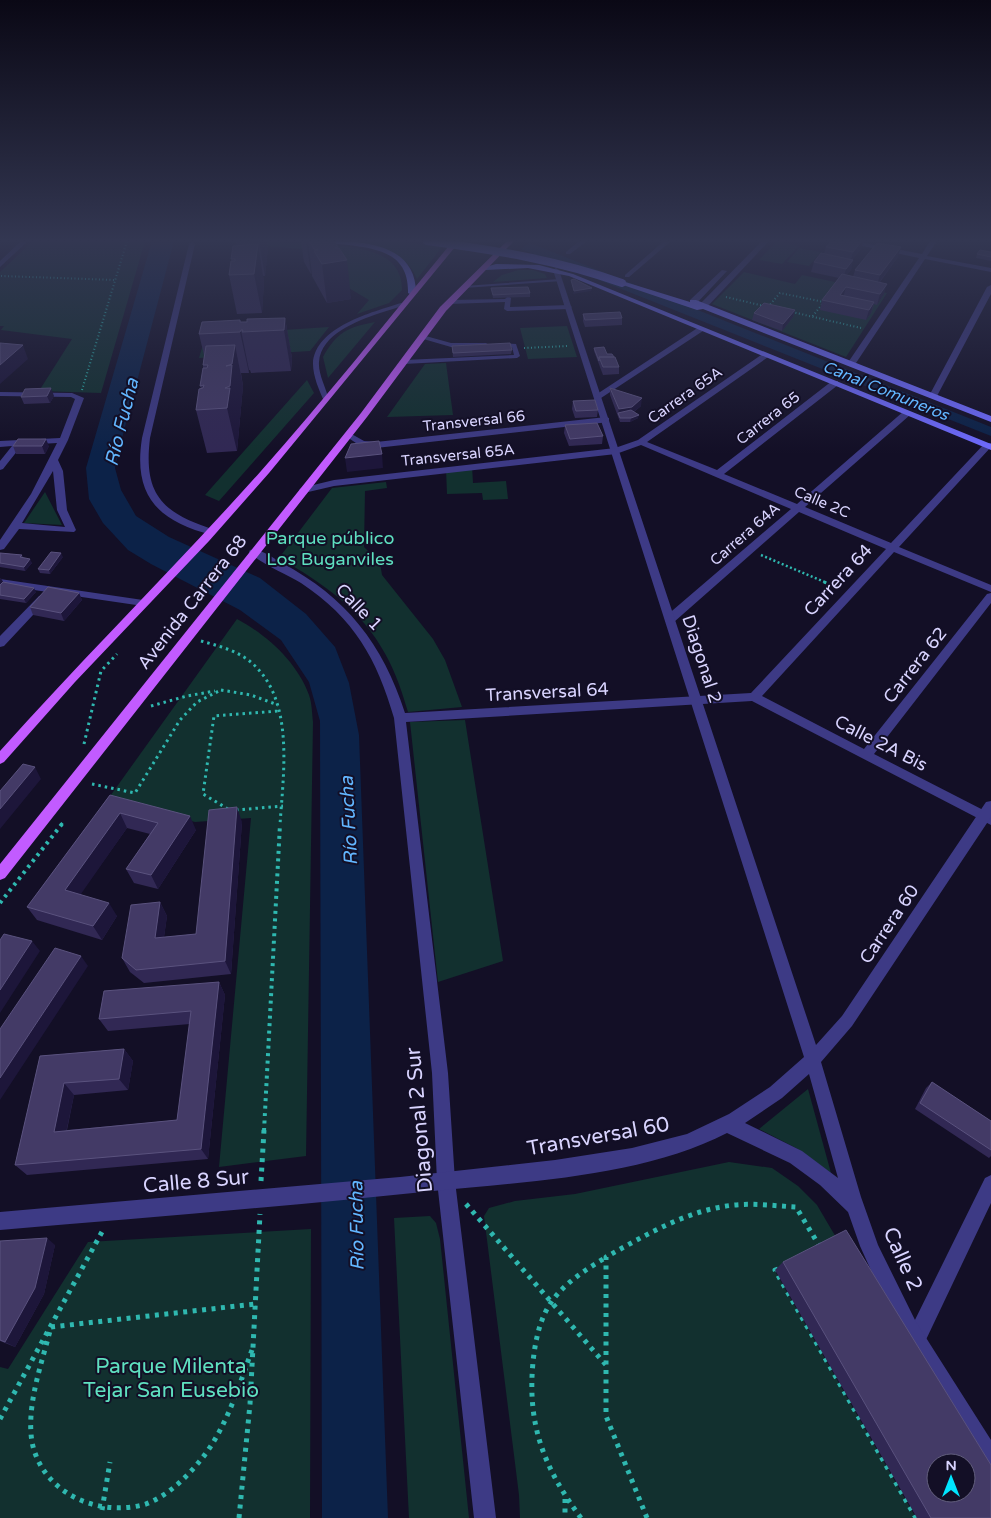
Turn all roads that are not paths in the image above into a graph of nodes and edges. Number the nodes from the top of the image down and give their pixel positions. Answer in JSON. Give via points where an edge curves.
{"nodes":[{"id":1,"x":176,"y":312,"type":"edge"},
{"id":2,"x":383,"y":312,"type":"edge"},
{"id":3,"x":397,"y":312,"type":"edge"},
{"id":4,"x":441,"y":312,"type":"edge"},
{"id":5,"x":571,"y":312,"type":"edge"},
{"id":6,"x":660,"y":312,"type":"edge"},
{"id":7,"x":671,"y":312,"type":"edge"},
{"id":8,"x":715,"y":312,"type":"edge"},
{"id":9,"x":718,"y":312,"type":"edge"},
{"id":10,"x":886,"y":312,"type":"edge"},
{"id":11,"x":978,"y":312,"type":"edge"},
{"id":12,"x":729,"y":316,"type":"junction"},
{"id":13,"x":702,"y":329,"type":"junction"},
{"id":14,"x":422,"y":337,"type":"junction"},
{"id":15,"x":767,"y":355,"type":"junction"},
{"id":16,"x":404,"y":362,"type":"junction"},
{"id":17,"x":851,"y":364,"type":"junction"},
{"id":18,"x":834,"y":383,"type":"junction"},
{"id":19,"x":0,"y":394,"type":"edge"},
{"id":20,"x":598,"y":396,"type":"junction"},
{"id":21,"x":934,"y":396,"type":"junction"},
{"id":22,"x":326,"y":400,"type":"junction"},
{"id":23,"x":907,"y":413,"type":"junction"},
{"id":24,"x":991,"y":419,"type":"edge"},
{"id":25,"x":606,"y":420,"type":"junction"},
{"id":26,"x":348,"y":435,"type":"junction"},
{"id":27,"x":64,"y":440,"type":"junction"},
{"id":28,"x":642,"y":442,"type":"junction"},
{"id":29,"x":20,"y":443,"type":"junction"},
{"id":30,"x":0,"y":444,"type":"edge"},
{"id":31,"x":989,"y":446,"type":"edge"},
{"id":32,"x":616,"y":451,"type":"junction"},
{"id":33,"x":54,"y":460,"type":"junction"},
{"id":34,"x":0,"y":467,"type":"edge"},
{"id":35,"x":718,"y":474,"type":"junction"},
{"id":36,"x":304,"y":490,"type":"junction"},
{"id":37,"x":798,"y":508,"type":"junction"},
{"id":38,"x":17,"y":526,"type":"junction"},
{"id":39,"x":208,"y":536,"type":"junction"},
{"id":40,"x":0,"y":547,"type":"edge"},
{"id":41,"x":892,"y":548,"type":"junction"},
{"id":42,"x":254,"y":552,"type":"junction"},
{"id":43,"x":0,"y":582,"type":"edge"},
{"id":44,"x":991,"y":589,"type":"edge"},
{"id":45,"x":51,"y":590,"type":"junction"},
{"id":46,"x":991,"y":596,"type":"edge"},
{"id":47,"x":143,"y":603,"type":"junction"},
{"id":48,"x":670,"y":619,"type":"junction"},
{"id":49,"x":0,"y":643,"type":"edge"},
{"id":50,"x":754,"y":697,"type":"junction"},
{"id":51,"x":697,"y":701,"type":"junction"},
{"id":52,"x":400,"y":718,"type":"junction"},
{"id":53,"x":866,"y":755,"type":"junction"},
{"id":54,"x":0,"y":759,"type":"edge"},
{"id":55,"x":989,"y":814,"type":"edge"},
{"id":56,"x":0,"y":874,"type":"edge"},
{"id":57,"x":813,"y":1060,"type":"junction"},
{"id":58,"x":728,"y":1124,"type":"junction"},
{"id":59,"x":446,"y":1181,"type":"junction"},
{"id":60,"x":991,"y":1184,"type":"edge"},
{"id":61,"x":396,"y":1186,"type":"joint"},
{"id":62,"x":855,"y":1207,"type":"junction"},
{"id":63,"x":0,"y":1222,"type":"edge"},
{"id":64,"x":916,"y":1339,"type":"junction"},
{"id":65,"x":991,"y":1459,"type":"edge"},
{"id":66,"x":484,"y":1518,"type":"edge"}],
"edges":[{"from":1,"to":39,"type":"street","via":[[142,464],[156,503]]},
{"from":2,"to":22,"type":"lane","via":[[343,327],[321,348],[316,362]]},
{"from":3,"to":22,"type":"main road","name":"Avenida Carrera 68"},
{"from":4,"to":14,"type":"main road","name":"Avenida Carrera 68"},
{"from":5,"to":20,"type":"street","name":"Diagonal 2"},
{"from":6,"to":13,"type":"main road"},
{"from":7,"to":13,"type":"main road"},
{"from":8,"to":12,"type":"main road"},
{"from":9,"to":12,"type":"main road"},
{"from":10,"to":17,"type":"street"},
{"from":11,"to":21,"type":"street"},
{"from":12,"to":17,"type":"main road"},
{"from":13,"to":15,"type":"main road"},
{"from":13,"to":20,"type":"street"},
{"from":14,"to":16,"type":"main road","name":"Avenida Carrera 68"},
{"from":14,"to":16,"type":"lane","via":[[441,344],[472,347],[514,345],[517,356]]},
{"from":15,"to":18,"type":"main road"},
{"from":15,"to":28,"type":"street","name":"Carrera 65A"},
{"from":16,"to":26,"type":"main road","name":"Avenida Carrera 68"},
{"from":17,"to":21,"type":"main road"},
{"from":18,"to":23,"type":"main road"},
{"from":18,"to":35,"type":"street","name":"Carrera 65"},
{"from":19,"to":27,"type":"street","via":[[72,394],[80,398]]},
{"from":20,"to":25,"type":"street","name":"Diagonal 2"},
{"from":21,"to":24,"type":"main road"},
{"from":22,"to":39,"type":"main road","name":"Avenida Carrera 68"},
{"from":23,"to":31,"type":"main road"},
{"from":23,"to":37,"type":"street","name":"Carrera 64A"},
{"from":25,"to":26,"type":"street","name":"Transversal 66","via":[[376,445],[362,443]]},
{"from":25,"to":32,"type":"street","name":"Diagonal 2"},
{"from":26,"to":36,"type":"main road","name":"Avenida Carrera 68"},
{"from":27,"to":29,"type":"street"},
{"from":27,"to":33,"type":"street"},
{"from":28,"to":32,"type":"street","name":"Carrera 65A"},
{"from":28,"to":35,"type":"street","name":"Calle 2C"},
{"from":29,"to":30,"type":"street"},
{"from":29,"to":34,"type":"street"},
{"from":31,"to":41,"type":"street","name":"Carrera 64"},
{"from":32,"to":36,"type":"street","name":"Transversal 65A","via":[[334,483]]},
{"from":32,"to":48,"type":"street","name":"Diagonal 2"},
{"from":33,"to":38,"type":"street"},
{"from":33,"to":38,"type":"street","via":[[62,510],[71,530]]},
{"from":35,"to":37,"type":"street","name":"Calle 2C"},
{"from":36,"to":42,"type":"main road","name":"Avenida Carrera 68"},
{"from":37,"to":41,"type":"street","name":"Calle 2C"},
{"from":37,"to":48,"type":"street","name":"Carrera 64A"},
{"from":38,"to":40,"type":"street"},
{"from":39,"to":47,"type":"main road","name":"Avenida Carrera 68"},
{"from":41,"to":44,"type":"street","name":"Calle 2C"},
{"from":41,"to":50,"type":"street","name":"Carrera 64"},
{"from":42,"to":52,"type":"street","name":"Calle 1","via":[[303,579],[350,617],[385,672]]},
{"from":42,"to":56,"type":"main road","name":"Avenida Carrera 68"},
{"from":43,"to":45,"type":"street"},
{"from":45,"to":47,"type":"street"},
{"from":45,"to":49,"type":"street"},
{"from":46,"to":53,"type":"street","name":"Carrera 62"},
{"from":47,"to":54,"type":"main road","name":"Avenida Carrera 68"},
{"from":48,"to":51,"type":"street","name":"Diagonal 2"},
{"from":50,"to":51,"type":"street"},
{"from":50,"to":53,"type":"street","name":"Calle 2A Bis"},
{"from":51,"to":52,"type":"street","name":"Transversal 64"},
{"from":51,"to":57,"type":"street","name":"Diagonal 2"},
{"from":52,"to":59,"type":"street","name":"Diagonal 2 Sur","via":[[440,1074]]},
{"from":53,"to":55,"type":"street","name":"Calle 2A Bis"},
{"from":55,"to":57,"type":"street","name":"Carrera 60","via":[[847,1021]]},
{"from":57,"to":58,"type":"street","name":"Transversal 60","via":[[789,1084]]},
{"from":57,"to":62,"type":"street","name":"Calle 2"},
{"from":58,"to":59,"type":"street","name":"Transversal 60","via":[[687,1143],[643,1155]]},
{"from":58,"to":62,"type":"street","via":[[796,1157],[826,1179]]},
{"from":59,"to":61,"type":"street","name":"Transversal 60"},
{"from":59,"to":66,"type":"street","name":"Diagonal 2 Sur"},
{"from":60,"to":64,"type":"street"},
{"from":61,"to":63,"type":"street","name":"Calle 8 Sur"},
{"from":62,"to":64,"type":"street","name":"Calle 2","via":[[877,1264]]},
{"from":64,"to":65,"type":"street","name":"Calle 2"}]}
